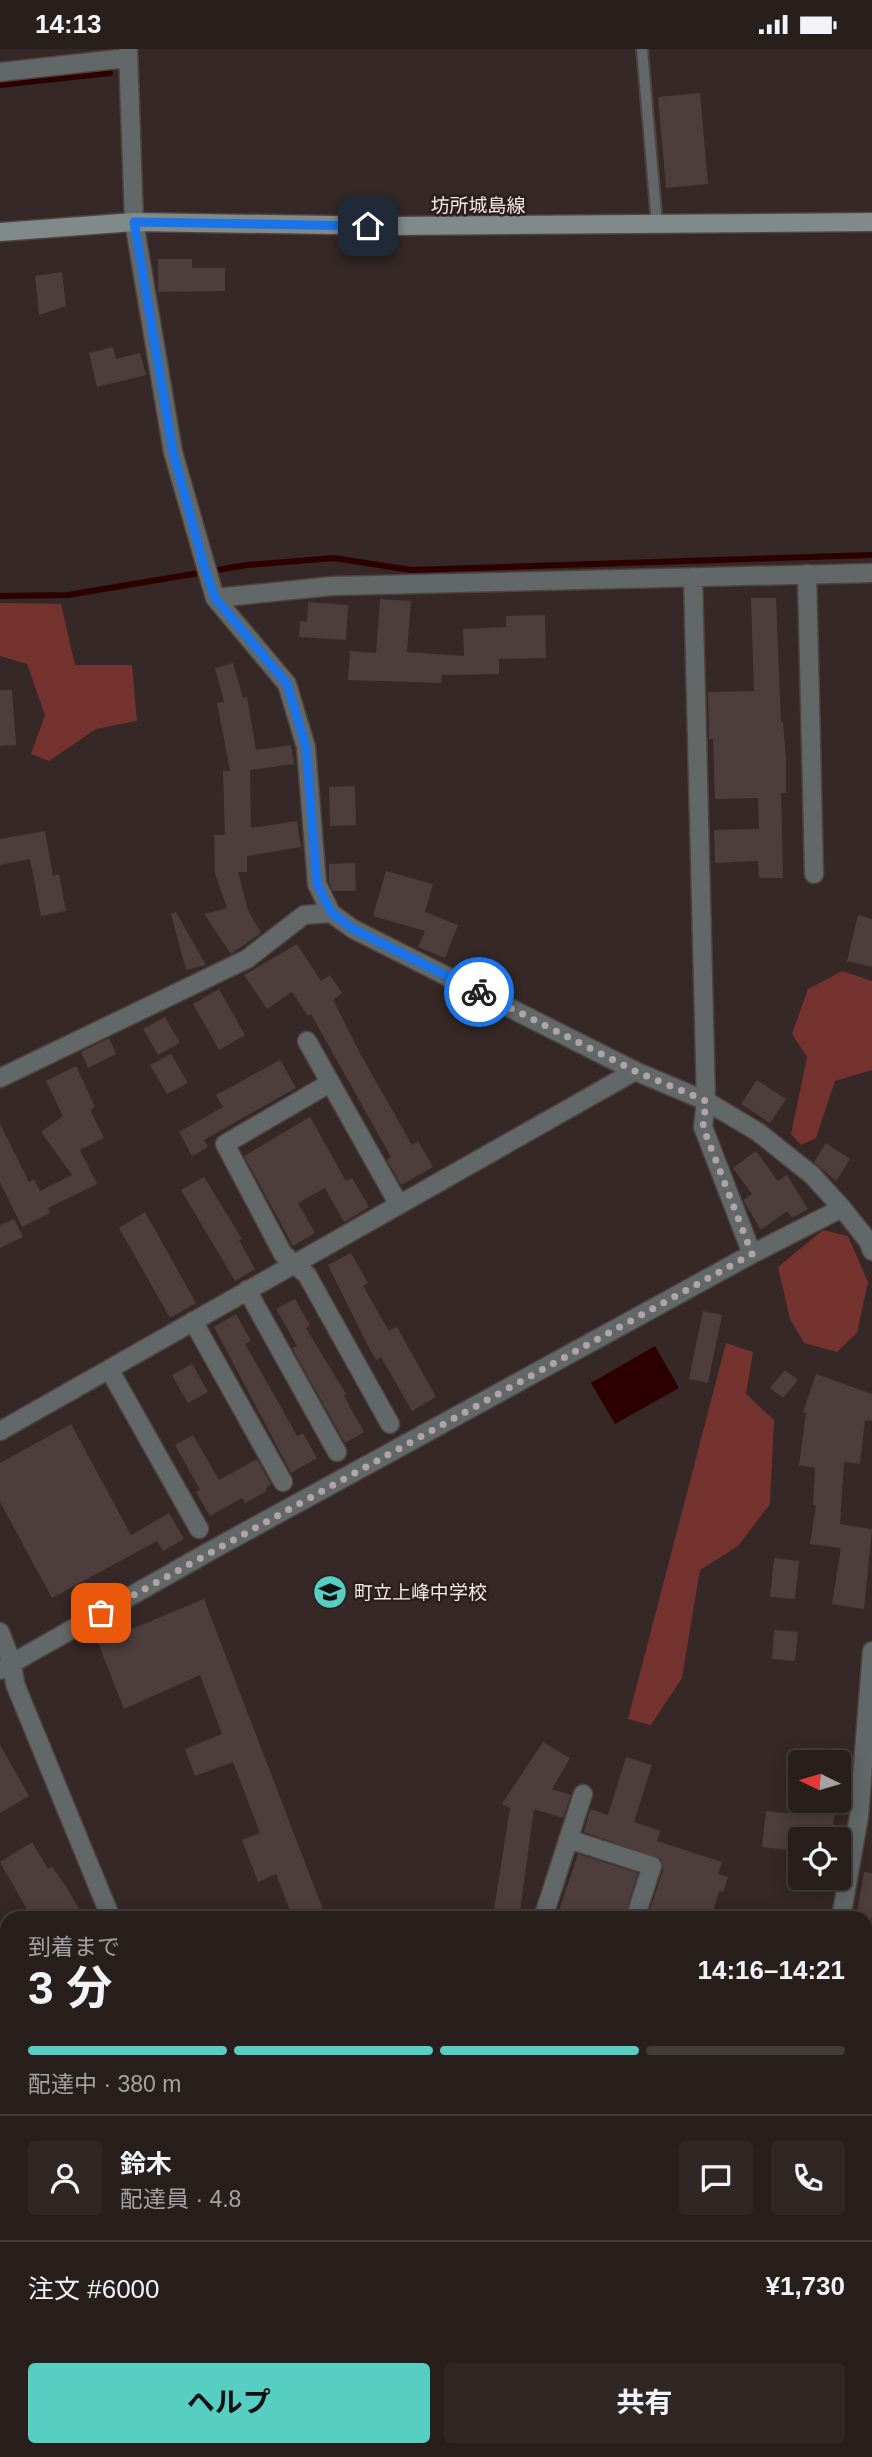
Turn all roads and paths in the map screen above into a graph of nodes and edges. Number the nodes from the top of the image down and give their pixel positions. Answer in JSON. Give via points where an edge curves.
{"nodes":[{"id":1,"x":642,"y":49,"type":"edge"},
{"id":2,"x":127,"y":53,"type":"edge"},
{"id":3,"x":0,"y":72,"type":"edge"},
{"id":4,"x":134,"y":222,"type":"junction"},
{"id":5,"x":872,"y":222,"type":"edge"},
{"id":6,"x":657,"y":225,"type":"junction"},
{"id":7,"x":0,"y":232,"type":"edge"},
{"id":8,"x":872,"y":573,"type":"edge"},
{"id":9,"x":807,"y":574,"type":"junction"},
{"id":10,"x":693,"y":577,"type":"junction"},
{"id":11,"x":215,"y":598,"type":"junction"},
{"id":12,"x":814,"y":874,"type":"dead end"},
{"id":13,"x":331,"y":912,"type":"junction"},
{"id":14,"x":307,"y":1041,"type":"dead end"},
{"id":15,"x":635,"y":1071,"type":"junction"},
{"id":16,"x":0,"y":1078,"type":"edge"},
{"id":17,"x":331,"y":1083,"type":"junction"},
{"id":18,"x":706,"y":1101,"type":"junction"},
{"id":19,"x":399,"y":1205,"type":"junction"},
{"id":20,"x":842,"y":1208,"type":"junction"},
{"id":21,"x":872,"y":1251,"type":"edge"},
{"id":22,"x":752,"y":1254,"type":"junction"},
{"id":23,"x":294,"y":1264,"type":"junction"},
{"id":24,"x":247,"y":1290,"type":"junction"},
{"id":25,"x":193,"y":1321,"type":"junction"},
{"id":26,"x":110,"y":1369,"type":"junction"},
{"id":27,"x":390,"y":1424,"type":"dead end"},
{"id":28,"x":0,"y":1430,"type":"edge"},
{"id":29,"x":337,"y":1453,"type":"dead end"},
{"id":30,"x":283,"y":1482,"type":"dead end"},
{"id":31,"x":199,"y":1529,"type":"dead end"},
{"id":32,"x":0,"y":1632,"type":"edge"},
{"id":33,"x":872,"y":1651,"type":"edge"},
{"id":34,"x":6,"y":1667,"type":"edge"},
{"id":35,"x":583,"y":1794,"type":"dead end"},
{"id":36,"x":568,"y":1839,"type":"junction"},
{"id":37,"x":108,"y":1911,"type":"edge"},
{"id":38,"x":545,"y":1911,"type":"edge"},
{"id":39,"x":637,"y":1911,"type":"edge"},
{"id":40,"x":842,"y":1911,"type":"edge"}],
"edges":[{"from":1,"to":6,"type":"lane"},
{"from":2,"to":3,"type":"street"},
{"from":2,"to":4,"type":"street"},
{"from":4,"to":6,"type":"main road","name":"坊所城島線"},
{"from":4,"to":7,"type":"main road","name":"坊所城島線"},
{"from":4,"to":11,"type":"street","via":[[173,452]]},
{"from":5,"to":6,"type":"main road","name":"坊所城島線"},
{"from":8,"to":9,"type":"street"},
{"from":9,"to":10,"type":"street"},
{"from":9,"to":12,"type":"street"},
{"from":10,"to":11,"type":"street","via":[[333,586]]},
{"from":10,"to":18,"type":"street"},
{"from":11,"to":13,"type":"street","via":[[287,684],[306,747],[317,884]]},
{"from":13,"to":15,"type":"street","via":[[353,929]]},
{"from":13,"to":16,"type":"street","via":[[304,915],[247,959]]},
{"from":14,"to":17,"type":"street"},
{"from":15,"to":18,"type":"street"},
{"from":15,"to":19,"type":"street"},
{"from":17,"to":19,"type":"street"},
{"from":17,"to":23,"type":"street","via":[[225,1144],[283,1254]]},
{"from":18,"to":20,"type":"street","via":[[758,1132],[812,1175]]},
{"from":18,"to":22,"type":"street","via":[[703,1127]]},
{"from":19,"to":23,"type":"street"},
{"from":20,"to":21,"type":"street"},
{"from":20,"to":22,"type":"street"},
{"from":22,"to":34,"type":"street"},
{"from":23,"to":24,"type":"street"},
{"from":23,"to":27,"type":"street","via":[[307,1275]]},
{"from":24,"to":25,"type":"street"},
{"from":24,"to":29,"type":"street"},
{"from":25,"to":26,"type":"street"},
{"from":25,"to":30,"type":"street"},
{"from":26,"to":28,"type":"street"},
{"from":26,"to":31,"type":"street"},
{"from":32,"to":34,"type":"street"},
{"from":33,"to":40,"type":"street","via":[[859,1816]]},
{"from":34,"to":37,"type":"street"},
{"from":35,"to":36,"type":"street"},
{"from":36,"to":38,"type":"street"},
{"from":36,"to":39,"type":"street","via":[[652,1866]]}]}
